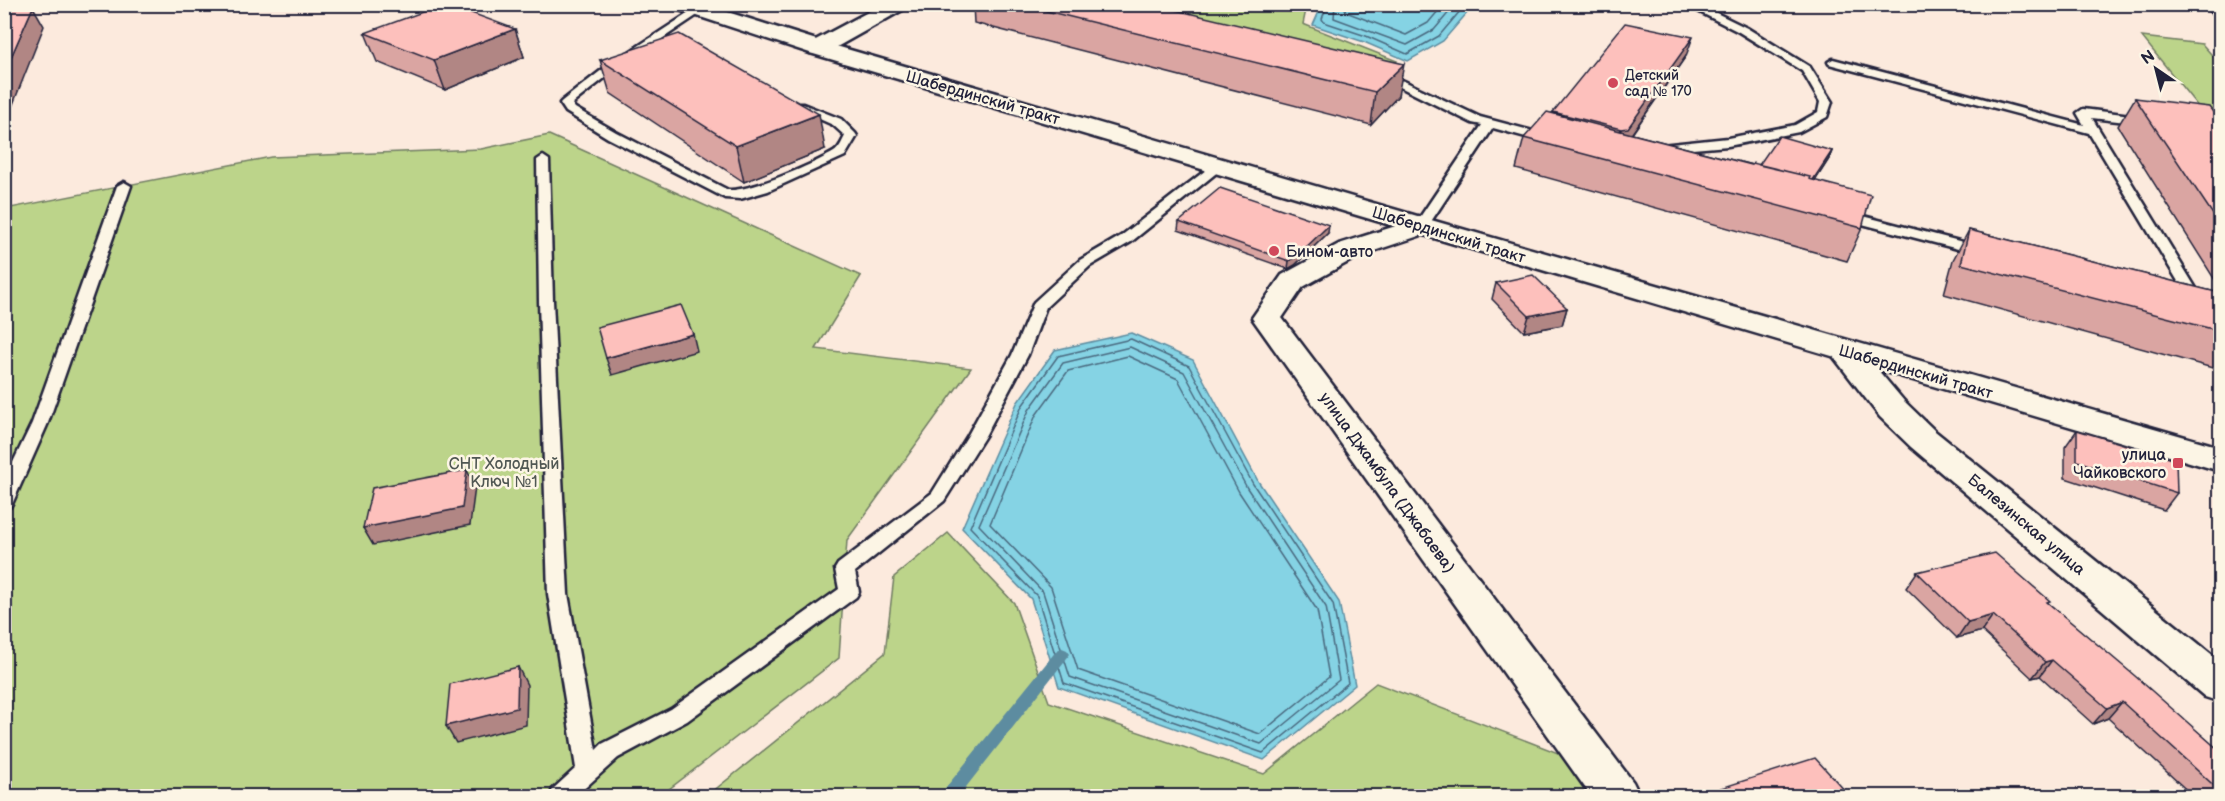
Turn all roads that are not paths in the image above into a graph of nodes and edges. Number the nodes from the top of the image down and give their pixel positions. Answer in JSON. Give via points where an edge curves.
{"nodes":[{"id":1,"x":899,"y":4,"type":"edge"},
{"id":2,"x":1689,"y":4,"type":"edge"},
{"id":3,"x":2212,"y":4,"type":"edge"},
{"id":4,"x":689,"y":7,"type":"edge"},
{"id":5,"x":2220,"y":18,"type":"edge"},
{"id":6,"x":818,"y":48,"type":"junction"},
{"id":7,"x":1833,"y":62,"type":"dead end"},
{"id":8,"x":1368,"y":76,"type":"edge"},
{"id":9,"x":784,"y":100,"type":"edge"},
{"id":10,"x":2158,"y":121,"type":"edge"},
{"id":11,"x":1490,"y":123,"type":"junction"},
{"id":12,"x":2094,"y":131,"type":"junction"},
{"id":13,"x":1566,"y":144,"type":"edge"},
{"id":14,"x":1645,"y":151,"type":"edge"},
{"id":15,"x":543,"y":160,"type":"dead end"},
{"id":16,"x":1219,"y":166,"type":"junction"},
{"id":17,"x":123,"y":186,"type":"dead end"},
{"id":18,"x":1834,"y":213,"type":"edge"},
{"id":19,"x":1421,"y":226,"type":"junction"},
{"id":20,"x":1991,"y":254,"type":"edge"},
{"id":21,"x":2181,"y":306,"type":"edge"},
{"id":22,"x":1845,"y":351,"type":"junction"},
{"id":23,"x":2220,"y":459,"type":"edge"},
{"id":24,"x":4,"y":502,"type":"edge"},
{"id":25,"x":2220,"y":685,"type":"edge"},
{"id":26,"x":588,"y":771,"type":"junction"},
{"id":27,"x":561,"y":796,"type":"edge"},
{"id":28,"x":1617,"y":796,"type":"edge"}],
"edges":[{"from":1,"to":6,"type":"main road"},
{"from":2,"to":14,"type":"lane","via":[[1743,30],[1806,69],[1826,102],[1822,114],[1799,128],[1728,142]]},
{"from":3,"to":5,"type":"lane"},
{"from":4,"to":6,"type":"main road","name":"Шабердинский тракт"},
{"from":4,"to":9,"type":"lane","via":[[652,46],[566,103],[570,110],[725,194],[740,195],[841,153],[850,136],[837,122]]},
{"from":6,"to":16,"type":"main road","name":"Шабердинский тракт"},
{"from":7,"to":12,"type":"lane"},
{"from":8,"to":11,"type":"lane","via":[[1400,83]]},
{"from":10,"to":12,"type":"lane","via":[[2083,113]]},
{"from":11,"to":13,"type":"lane"},
{"from":11,"to":19,"type":"lane"},
{"from":12,"to":21,"type":"lane","via":[[2208,313]]},
{"from":15,"to":26,"type":"lane","via":[[558,594]]},
{"from":16,"to":19,"type":"main road","name":"Шабердинский тракт"},
{"from":16,"to":26,"type":"lane","via":[[1126,239],[1085,263],[1040,305],[1020,355],[938,497],[845,568],[849,592],[680,715],[610,751]]},
{"from":17,"to":24,"type":"lane","via":[[40,423]]},
{"from":18,"to":20,"type":"lane"},
{"from":19,"to":22,"type":"main road","name":"Шабердинский тракт"},
{"from":19,"to":28,"type":"main road","name":"улица Джамбула (Джабаева)","via":[[1349,250],[1292,281],[1267,318]]},
{"from":22,"to":23,"type":"main road","name":"Шабердинский тракт"},
{"from":22,"to":25,"type":"main road","name":"Балезинская улица","via":[[1892,409],[1923,439]]},
{"from":26,"to":27,"type":"lane"}]}
